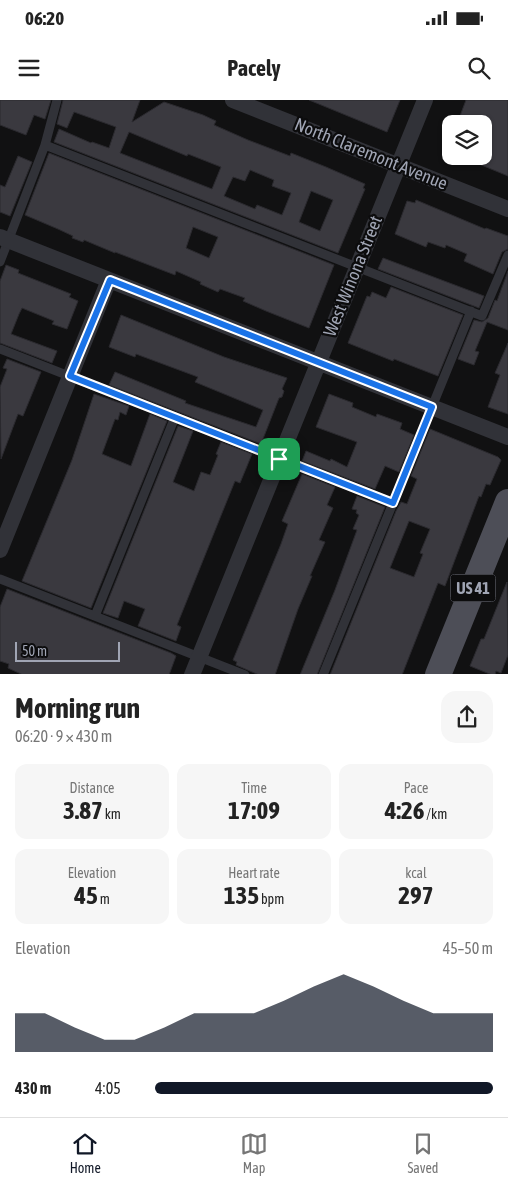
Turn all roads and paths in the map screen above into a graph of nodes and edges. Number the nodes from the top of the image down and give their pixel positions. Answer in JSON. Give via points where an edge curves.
{"nodes":[{"id":1,"x":57,"y":100,"type":"edge"},
{"id":2,"x":233,"y":100,"type":"edge"},
{"id":3,"x":425,"y":100,"type":"edge"},
{"id":4,"x":45,"y":145,"type":"junction"},
{"id":5,"x":398,"y":165,"type":"junction"},
{"id":6,"x":508,"y":209,"type":"edge"},
{"id":7,"x":4,"y":239,"type":"edge"},
{"id":8,"x":508,"y":255,"type":"edge"},
{"id":9,"x":0,"y":262,"type":"edge"},
{"id":10,"x":357,"y":267,"type":"junction"},
{"id":11,"x":110,"y":280,"type":"junction"},
{"id":12,"x":471,"y":311,"type":"junction"},
{"id":13,"x":0,"y":348,"type":"edge"},
{"id":14,"x":318,"y":362,"type":"junction"},
{"id":15,"x":70,"y":376,"type":"junction"},
{"id":16,"x":432,"y":407,"type":"junction"},
{"id":17,"x":175,"y":418,"type":"junction"},
{"id":18,"x":508,"y":437,"type":"edge"},
{"id":19,"x":279,"y":459,"type":"junction"},
{"id":20,"x":508,"y":502,"type":"edge"},
{"id":21,"x":393,"y":503,"type":"junction"},
{"id":22,"x":0,"y":550,"type":"edge"},
{"id":23,"x":0,"y":579,"type":"edge"},
{"id":24,"x":95,"y":616,"type":"junction"},
{"id":25,"x":199,"y":657,"type":"junction"},
{"id":26,"x":192,"y":674,"type":"edge"},
{"id":27,"x":246,"y":674,"type":"edge"},
{"id":28,"x":323,"y":674,"type":"edge"},
{"id":29,"x":438,"y":674,"type":"edge"}],
"edges":[{"from":1,"to":4,"type":"lane"},
{"from":2,"to":5,"type":"street","name":"North Claremont Avenue"},
{"from":3,"to":5,"type":"street","name":"West Winona Street"},
{"from":4,"to":7,"type":"lane"},
{"from":4,"to":10,"type":"lane"},
{"from":5,"to":6,"type":"street","name":"North Claremont Avenue"},
{"from":5,"to":10,"type":"street","name":"West Winona Street"},
{"from":7,"to":9,"type":"lane"},
{"from":7,"to":11,"type":"street"},
{"from":8,"to":12,"type":"lane","via":[[482,316]]},
{"from":10,"to":12,"type":"lane"},
{"from":10,"to":14,"type":"street","name":"West Winona Street"},
{"from":11,"to":14,"type":"street"},
{"from":11,"to":15,"type":"street"},
{"from":12,"to":16,"type":"lane"},
{"from":13,"to":15,"type":"lane"},
{"from":14,"to":16,"type":"street"},
{"from":14,"to":19,"type":"street","name":"West Winona Street"},
{"from":15,"to":17,"type":"lane"},
{"from":15,"to":22,"type":"street"},
{"from":16,"to":18,"type":"street"},
{"from":16,"to":21,"type":"lane"},
{"from":17,"to":19,"type":"lane"},
{"from":17,"to":24,"type":"lane"},
{"from":19,"to":21,"type":"lane"},
{"from":19,"to":25,"type":"street","name":"West Winona Street"},
{"from":20,"to":29,"type":"main road","number":"US 41"},
{"from":21,"to":28,"type":"lane"},
{"from":23,"to":24,"type":"lane"},
{"from":24,"to":25,"type":"lane"},
{"from":25,"to":26,"type":"street","name":"West Winona Street"},
{"from":25,"to":27,"type":"lane"}]}
